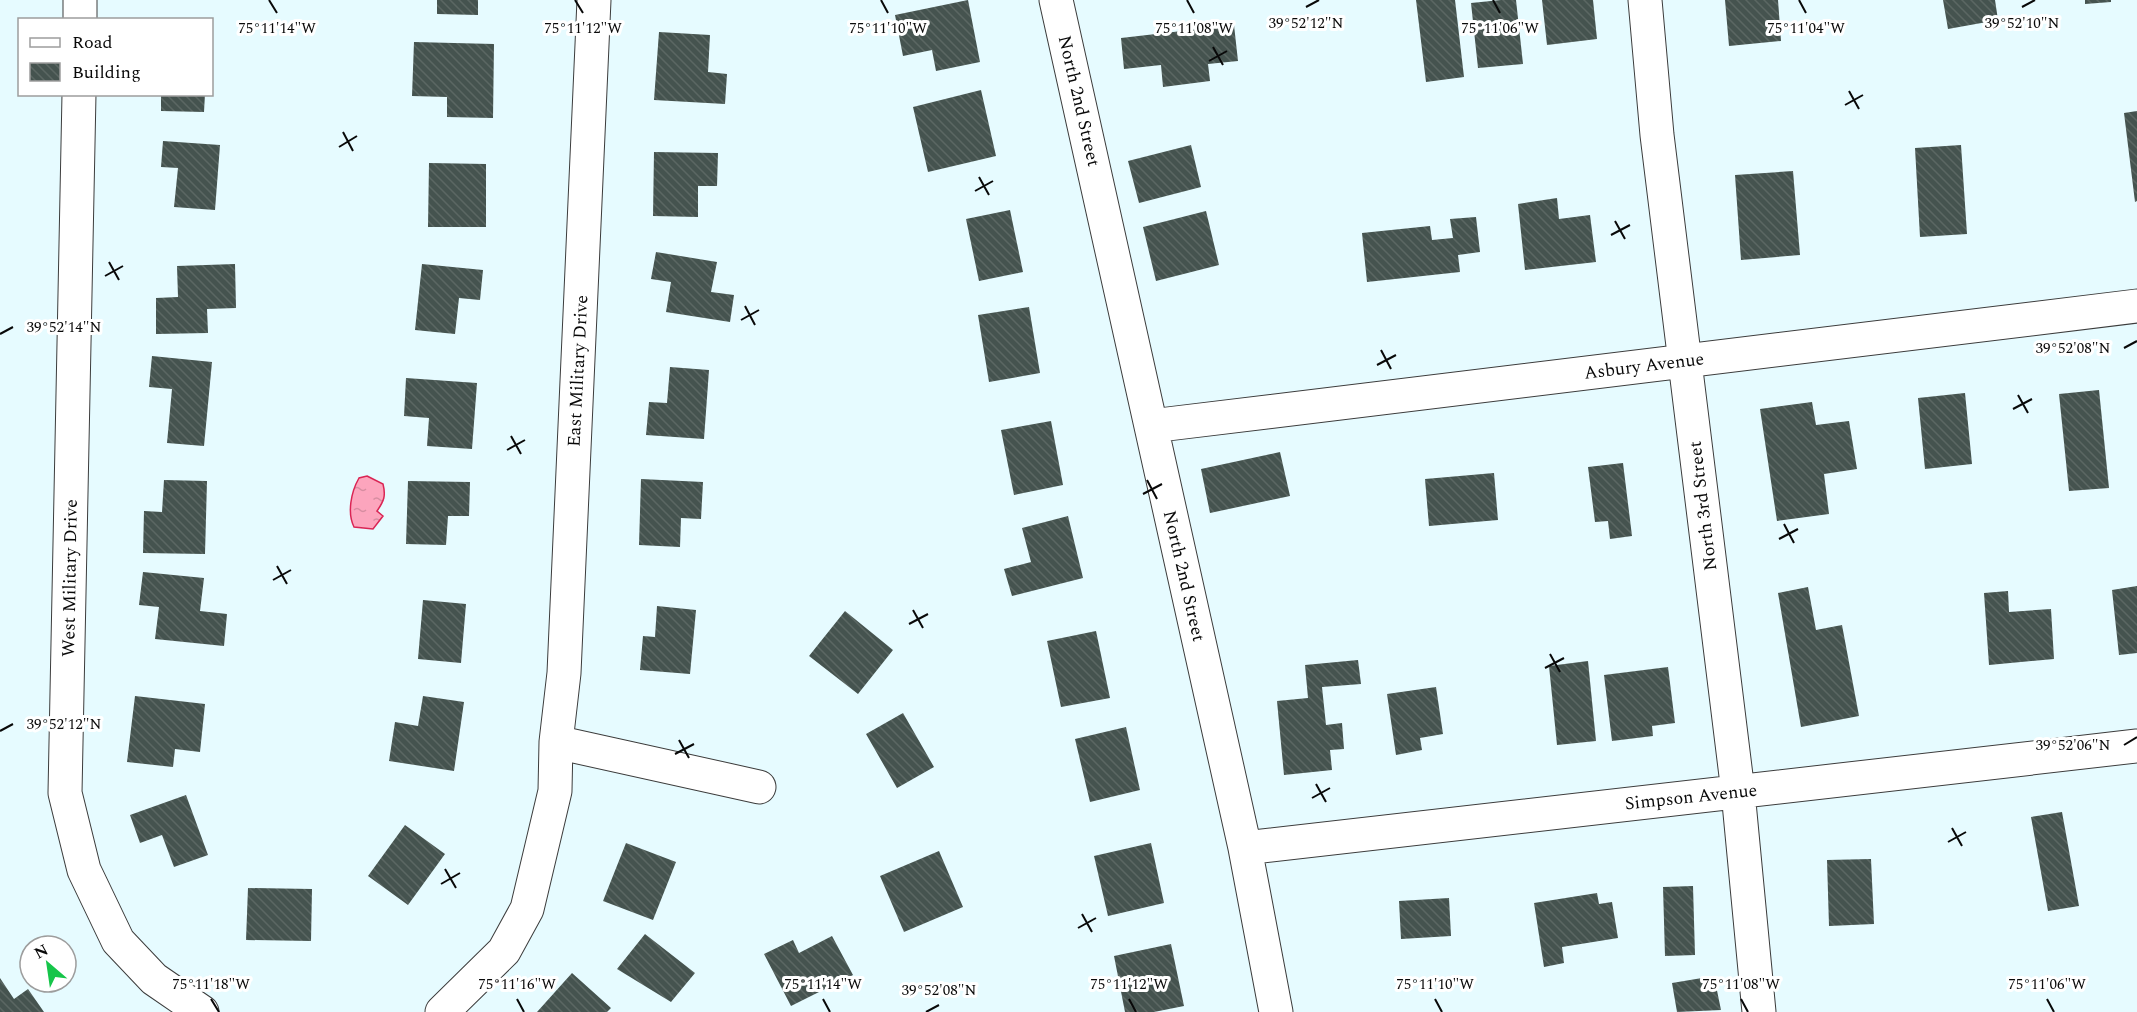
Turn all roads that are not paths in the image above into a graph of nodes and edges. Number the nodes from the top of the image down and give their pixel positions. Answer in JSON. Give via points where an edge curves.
{"nodes":[{"id":1,"x":80,"y":0,"type":"edge"},
{"id":2,"x":594,"y":0,"type":"edge"},
{"id":3,"x":1056,"y":0,"type":"edge"},
{"id":4,"x":1644,"y":0,"type":"edge"},
{"id":5,"x":80,"y":18,"type":"edge"},
{"id":6,"x":79,"y":96,"type":"edge"},
{"id":7,"x":2137,"y":306,"type":"edge"},
{"id":8,"x":1686,"y":361,"type":"junction"},
{"id":9,"x":1151,"y":426,"type":"junction"},
{"id":10,"x":556,"y":742,"type":"junction"},
{"id":11,"x":2137,"y":746,"type":"edge"},
{"id":12,"x":759,"y":787,"type":"dead end"},
{"id":13,"x":1738,"y":792,"type":"junction"},
{"id":14,"x":1245,"y":848,"type":"junction"},
{"id":15,"x":202,"y":1012,"type":"edge"},
{"id":16,"x":442,"y":1012,"type":"edge"},
{"id":17,"x":1276,"y":1012,"type":"edge"},
{"id":18,"x":1760,"y":1012,"type":"edge"}],
"edges":[{"from":1,"to":5,"type":"street"},
{"from":2,"to":10,"type":"street","name":"East Military Drive","via":[[564,673]]},
{"from":3,"to":9,"type":"street","name":"North 2nd Street"},
{"from":4,"to":8,"type":"street","name":"North 3rd Street"},
{"from":6,"to":15,"type":"street","name":"West Military Drive","via":[[65,793],[84,870],[118,941],[154,979]]},
{"from":7,"to":8,"type":"street","name":"Asbury Avenue"},
{"from":8,"to":9,"type":"street","name":"Asbury Avenue"},
{"from":8,"to":13,"type":"street","name":"North 3rd Street"},
{"from":9,"to":14,"type":"street","name":"North 2nd Street"},
{"from":10,"to":12,"type":"street"},
{"from":10,"to":16,"type":"street","name":"East Military Drive","via":[[555,791],[527,909],[504,951]]},
{"from":11,"to":13,"type":"street","name":"Simpson Avenue"},
{"from":13,"to":14,"type":"street","name":"Simpson Avenue"},
{"from":13,"to":18,"type":"street","name":"North 3rd Street"},
{"from":14,"to":17,"type":"street","name":"North 2nd Street"}]}
